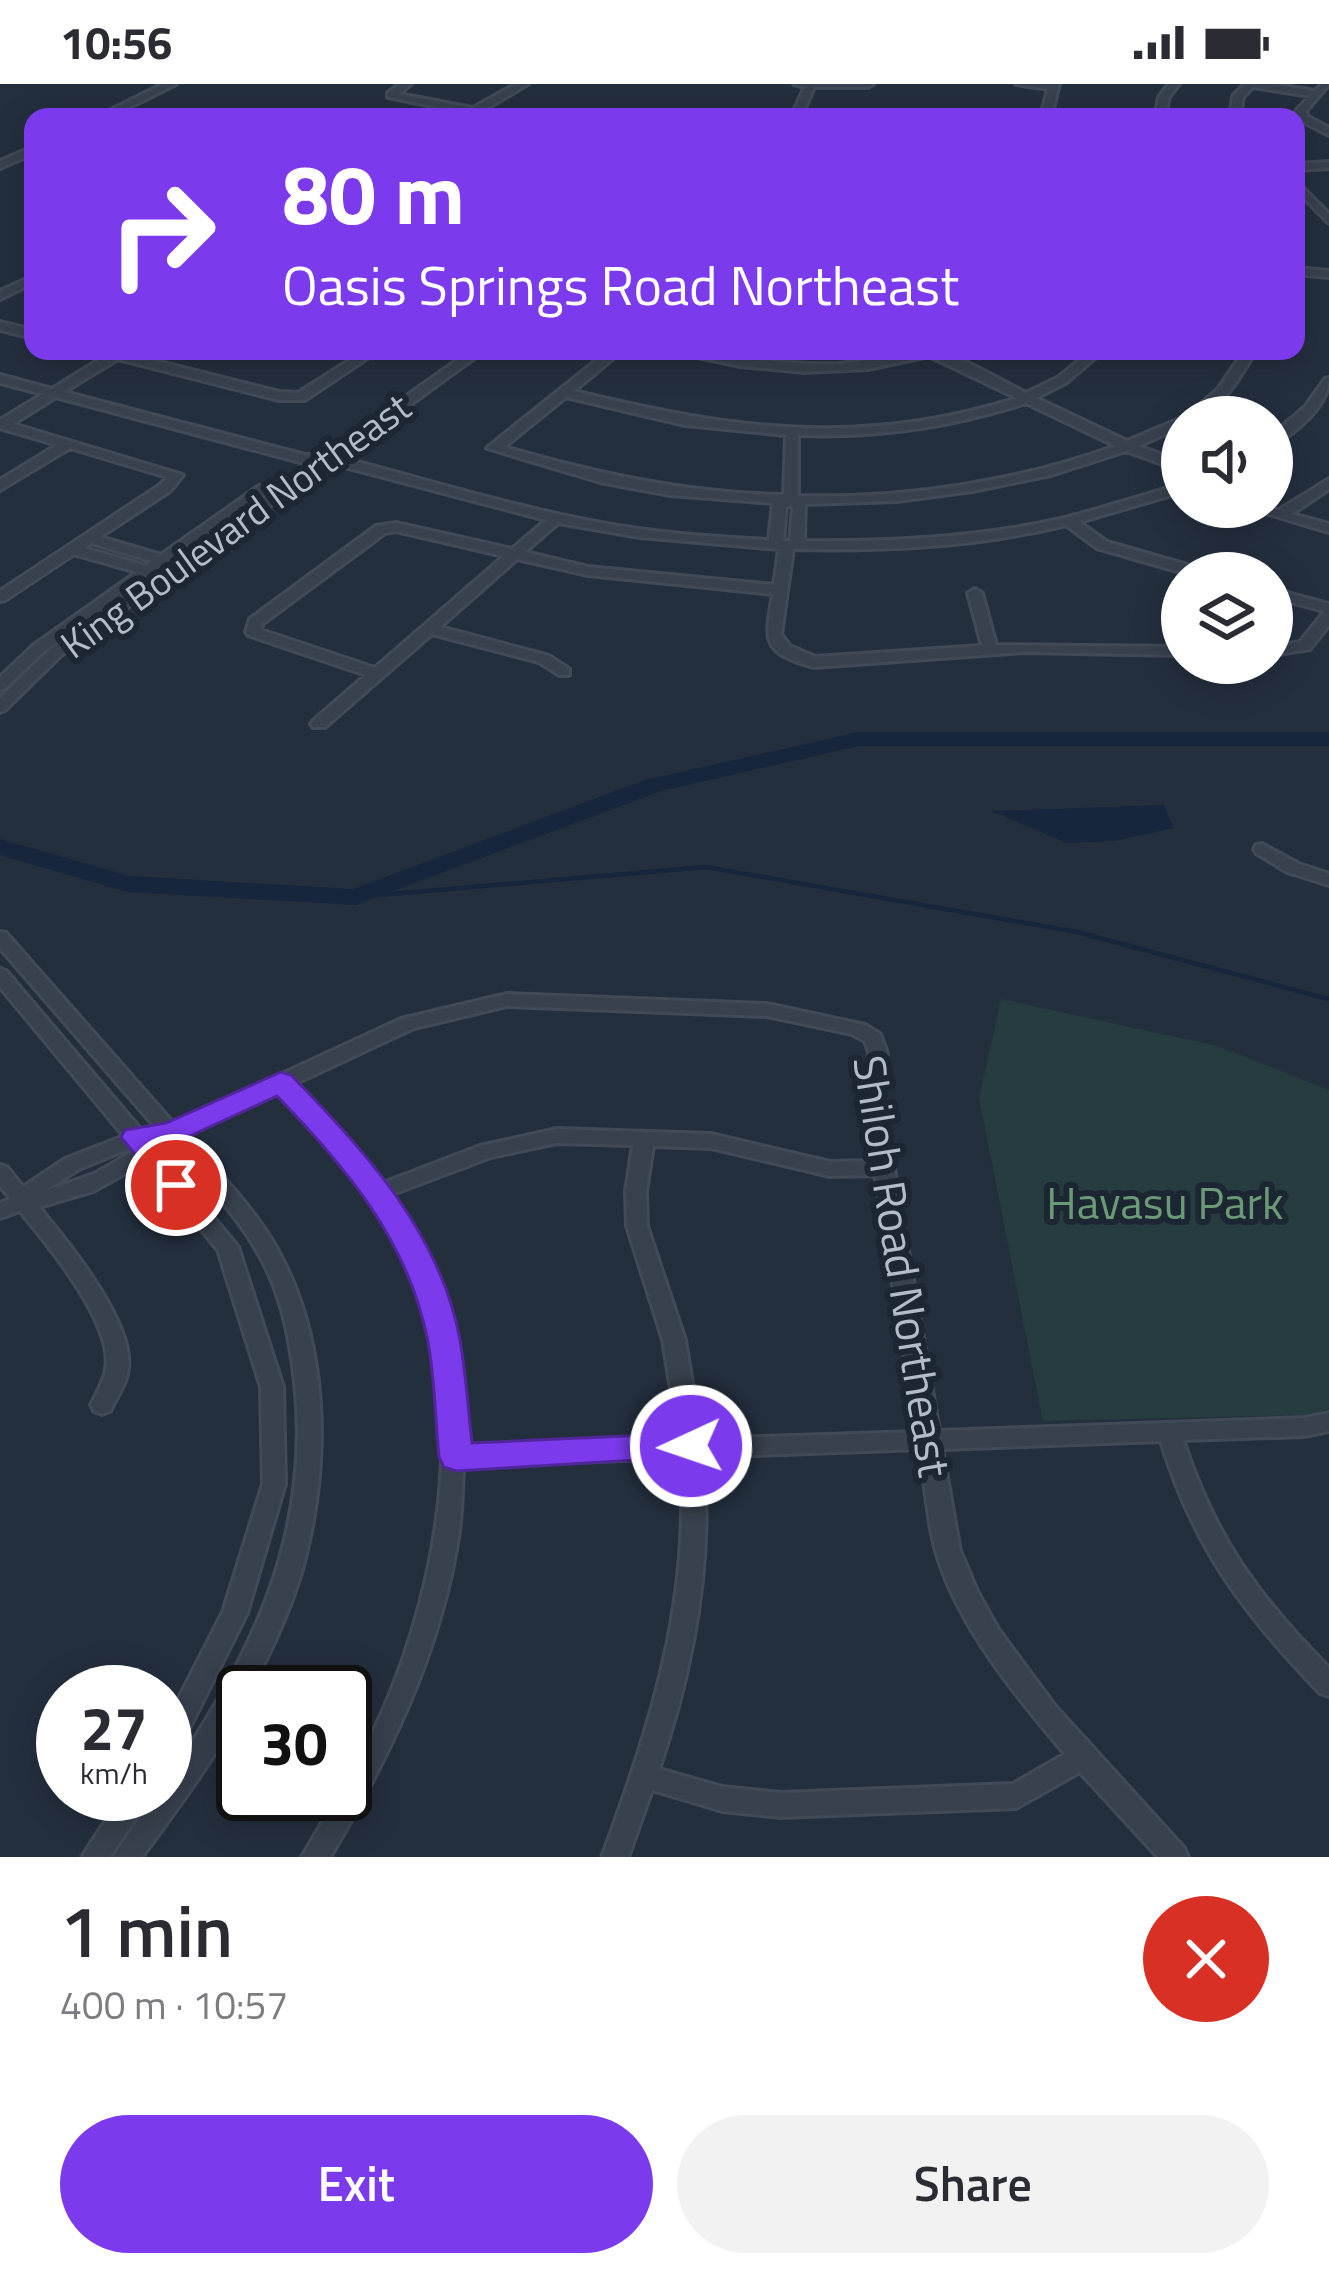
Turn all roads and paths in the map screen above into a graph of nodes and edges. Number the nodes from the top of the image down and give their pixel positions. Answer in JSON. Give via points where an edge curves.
{"nodes":[{"id":1,"x":171,"y":84,"type":"edge"},
{"id":2,"x":406,"y":84,"type":"edge"},
{"id":3,"x":523,"y":84,"type":"edge"},
{"id":4,"x":799,"y":84,"type":"edge"},
{"id":5,"x":811,"y":84,"type":"edge"},
{"id":6,"x":868,"y":84,"type":"edge"},
{"id":7,"x":1021,"y":84,"type":"edge"},
{"id":8,"x":1251,"y":84,"type":"edge"},
{"id":9,"x":1053,"y":85,"type":"edge"},
{"id":10,"x":1322,"y":89,"type":"edge"},
{"id":11,"x":121,"y":108,"type":"edge"},
{"id":12,"x":444,"y":108,"type":"edge"},
{"id":13,"x":480,"y":108,"type":"edge"},
{"id":14,"x":1305,"y":194,"type":"edge"},
{"id":15,"x":1329,"y":220,"type":"edge"},
{"id":16,"x":109,"y":360,"type":"edge"},
{"id":17,"x":131,"y":360,"type":"joint"},
{"id":18,"x":356,"y":360,"type":"edge"},
{"id":19,"x":447,"y":360,"type":"edge"},
{"id":20,"x":464,"y":360,"type":"edge"},
{"id":21,"x":604,"y":360,"type":"edge"},
{"id":22,"x":727,"y":360,"type":"edge"},
{"id":23,"x":891,"y":360,"type":"edge"},
{"id":24,"x":949,"y":360,"type":"edge"},
{"id":25,"x":1086,"y":360,"type":"edge"},
{"id":26,"x":1244,"y":360,"type":"edge"},
{"id":27,"x":0,"y":368,"type":"edge"},
{"id":28,"x":0,"y":379,"type":"edge"},
{"id":29,"x":1329,"y":382,"type":"edge"},
{"id":30,"x":68,"y":391,"type":"junction"},
{"id":31,"x":563,"y":392,"type":"junction"},
{"id":32,"x":1218,"y":396,"type":"edge"},
{"id":33,"x":1024,"y":398,"type":"junction"},
{"id":34,"x":1309,"y":410,"type":"junction"},
{"id":35,"x":1329,"y":415,"type":"edge"},
{"id":36,"x":1,"y":424,"type":"edge"},
{"id":37,"x":1293,"y":424,"type":"edge"},
{"id":38,"x":18,"y":429,"type":"junction"},
{"id":39,"x":791,"y":431,"type":"junction"},
{"id":40,"x":1161,"y":433,"type":"edge"},
{"id":41,"x":69,"y":443,"type":"junction"},
{"id":42,"x":1131,"y":448,"type":"junction"},
{"id":43,"x":317,"y":456,"type":"junction"},
{"id":44,"x":1161,"y":457,"type":"edge"},
{"id":45,"x":1161,"y":472,"type":"edge"},
{"id":46,"x":1329,"y":483,"type":"edge"},
{"id":47,"x":0,"y":486,"type":"edge"},
{"id":48,"x":1161,"y":491,"type":"edge"},
{"id":49,"x":791,"y":499,"type":"junction"},
{"id":50,"x":1293,"y":502,"type":"edge"},
{"id":51,"x":557,"y":517,"type":"junction"},
{"id":52,"x":1293,"y":517,"type":"edge"},
{"id":53,"x":1070,"y":521,"type":"junction"},
{"id":54,"x":1329,"y":528,"type":"edge"},
{"id":55,"x":88,"y":538,"type":"junction"},
{"id":56,"x":787,"y":545,"type":"junction"},
{"id":57,"x":72,"y":549,"type":"junction"},
{"id":58,"x":514,"y":556,"type":"junction"},
{"id":59,"x":1161,"y":562,"type":"edge"},
{"id":60,"x":164,"y":568,"type":"junction"},
{"id":61,"x":779,"y":590,"type":"junction"},
{"id":62,"x":975,"y":593,"type":"dead end"},
{"id":63,"x":0,"y":597,"type":"edge"},
{"id":64,"x":1293,"y":600,"type":"edge"},
{"id":65,"x":1329,"y":612,"type":"edge"},
{"id":66,"x":428,"y":628,"type":"junction"},
{"id":67,"x":1293,"y":648,"type":"edge"},
{"id":68,"x":989,"y":650,"type":"junction"},
{"id":69,"x":1161,"y":650,"type":"edge"},
{"id":70,"x":564,"y":672,"type":"dead end"},
{"id":71,"x":375,"y":673,"type":"junction"},
{"id":72,"x":0,"y":685,"type":"edge"},
{"id":73,"x":0,"y":707,"type":"edge"},
{"id":74,"x":319,"y":724,"type":"dead end"},
{"id":75,"x":1262,"y":849,"type":"dead end"},
{"id":76,"x":1329,"y":880,"type":"edge"},
{"id":77,"x":0,"y":937,"type":"edge"},
{"id":78,"x":0,"y":974,"type":"edge"},
{"id":79,"x":281,"y":1082,"type":"junction"},
{"id":80,"x":171,"y":1133,"type":"junction"},
{"id":81,"x":644,"y":1137,"type":"junction"},
{"id":82,"x":143,"y":1145,"type":"junction"},
{"id":83,"x":884,"y":1168,"type":"junction"},
{"id":84,"x":0,"y":1172,"type":"edge"},
{"id":85,"x":379,"y":1192,"type":"junction"},
{"id":86,"x":22,"y":1200,"type":"junction"},
{"id":87,"x":0,"y":1211,"type":"edge"},
{"id":88,"x":102,"y":1405,"type":"dead end"},
{"id":89,"x":1329,"y":1422,"type":"edge"},
{"id":90,"x":1169,"y":1431,"type":"junction"},
{"id":91,"x":929,"y":1440,"type":"junction"},
{"id":92,"x":691,"y":1446,"type":"junction"},
{"id":93,"x":456,"y":1457,"type":"junction"},
{"id":94,"x":1329,"y":1685,"type":"edge"},
{"id":95,"x":192,"y":1698,"type":"edge"},
{"id":96,"x":1084,"y":1756,"type":"junction"},
{"id":97,"x":646,"y":1777,"type":"junction"},
{"id":98,"x":120,"y":1821,"type":"edge"},
{"id":99,"x":95,"y":1857,"type":"edge"},
{"id":100,"x":126,"y":1857,"type":"edge"},
{"id":101,"x":315,"y":1857,"type":"edge"},
{"id":102,"x":615,"y":1857,"type":"edge"},
{"id":103,"x":1174,"y":1857,"type":"edge"}],
"edges":[{"from":1,"to":11,"type":"street"},
{"from":2,"to":12,"type":"street","via":[[391,95]]},
{"from":3,"to":13,"type":"street"},
{"from":4,"to":5,"type":"street"},
{"from":5,"to":6,"type":"street"},
{"from":7,"to":9,"type":"street"},
{"from":8,"to":10,"type":"street"},
{"from":14,"to":15,"type":"street"},
{"from":16,"to":30,"type":"street"},
{"from":17,"to":18,"type":"street","via":[[301,397]]},
{"from":17,"to":30,"type":"street"},
{"from":19,"to":43,"type":"street","name":"King Boulevard Northeast"},
{"from":20,"to":43,"type":"street","name":"King Boulevard Northeast"},
{"from":21,"to":31,"type":"street"},
{"from":22,"to":23,"type":"street","via":[[778,369]]},
{"from":24,"to":33,"type":"street"},
{"from":25,"to":33,"type":"street"},
{"from":26,"to":32,"type":"street"},
{"from":27,"to":30,"type":"street"},
{"from":28,"to":30,"type":"street"},
{"from":29,"to":34,"type":"street"},
{"from":30,"to":36,"type":"street"},
{"from":30,"to":38,"type":"street"},
{"from":30,"to":43,"type":"street"},
{"from":31,"to":39,"type":"street","via":[[675,419]]},
{"from":31,"to":49,"type":"street","via":[[494,448],[656,488]]},
{"from":33,"to":39,"type":"street","via":[[911,426]]},
{"from":33,"to":42,"type":"street"},
{"from":34,"to":35,"type":"street"},
{"from":34,"to":37,"type":"street"},
{"from":36,"to":38,"type":"street"},
{"from":38,"to":41,"type":"street"},
{"from":39,"to":49,"type":"street"},
{"from":40,"to":42,"type":"street"},
{"from":41,"to":47,"type":"street"},
{"from":41,"to":55,"type":"street","via":[[176,475]]},
{"from":42,"to":44,"type":"street"},
{"from":42,"to":45,"type":"street"},
{"from":42,"to":49,"type":"street","via":[[977,488]]},
{"from":43,"to":51,"type":"street"},
{"from":43,"to":60,"type":"street","name":"King Boulevard Northeast"},
{"from":43,"to":60,"type":"street","name":"King Boulevard Northeast"},
{"from":46,"to":50,"type":"street"},
{"from":48,"to":53,"type":"street"},
{"from":49,"to":56,"type":"street","via":[[800,506]]},
{"from":51,"to":56,"type":"street"},
{"from":51,"to":58,"type":"street"},
{"from":52,"to":54,"type":"street"},
{"from":53,"to":56,"type":"street","via":[[937,541]]},
{"from":53,"to":59,"type":"street","via":[[1102,545]]},
{"from":55,"to":57,"type":"street"},
{"from":55,"to":60,"type":"street"},
{"from":56,"to":61,"type":"street"},
{"from":57,"to":60,"type":"street"},
{"from":57,"to":63,"type":"street"},
{"from":58,"to":61,"type":"street","via":[[588,572]]},
{"from":58,"to":66,"type":"street"},
{"from":58,"to":71,"type":"street","via":[[381,529],[255,622],[253,632],[266,639]]},
{"from":60,"to":72,"type":"street","name":"King Boulevard Northeast","via":[[40,648]]},
{"from":60,"to":73,"type":"street","name":"King Boulevard Northeast"},
{"from":61,"to":68,"type":"street","via":[[779,646],[814,662]]},
{"from":62,"to":68,"type":"street"},
{"from":64,"to":65,"type":"street"},
{"from":65,"to":67,"type":"street","via":[[1305,646]]},
{"from":66,"to":70,"type":"street","via":[[544,659]]},
{"from":66,"to":71,"type":"street"},
{"from":68,"to":69,"type":"street"},
{"from":71,"to":74,"type":"street"},
{"from":75,"to":76,"type":"street"},
{"from":77,"to":80,"type":"street"},
{"from":78,"to":82,"type":"street"},
{"from":79,"to":80,"type":"street","name":"Shiloh Road Northeast"},
{"from":79,"to":83,"type":"street","name":"Shiloh Road Northeast","via":[[408,1023],[506,1000],[767,1010],[873,1038],[872,1098]]},
{"from":79,"to":85,"type":"street"},
{"from":80,"to":82,"type":"street"},
{"from":80,"to":100,"type":"street","via":[[263,1243],[296,1320],[313,1404],[308,1497],[286,1590],[242,1688]]},
{"from":81,"to":83,"type":"street","via":[[711,1141],[830,1169]]},
{"from":81,"to":85,"type":"street","via":[[517,1142]]},
{"from":81,"to":92,"type":"street","via":[[635,1208],[640,1243],[674,1341]]},
{"from":82,"to":86,"type":"street","via":[[57,1196]]},
{"from":82,"to":95,"type":"street","via":[[228,1247],[272,1387],[274,1484],[235,1613]]},
{"from":83,"to":91,"type":"street","name":"Shiloh Road Northeast"},
{"from":84,"to":86,"type":"street"},
{"from":85,"to":93,"type":"street","via":[[417,1261],[443,1336]]},
{"from":86,"to":87,"type":"street"},
{"from":86,"to":88,"type":"street","via":[[108,1329],[119,1365]]},
{"from":89,"to":90,"type":"street"},
{"from":90,"to":91,"type":"street"},
{"from":90,"to":94,"type":"street","via":[[1186,1493],[1217,1553]]},
{"from":91,"to":92,"type":"street"},
{"from":91,"to":96,"type":"street","name":"Shiloh Road Northeast","via":[[966,1602],[993,1649]]},
{"from":92,"to":93,"type":"street"},
{"from":92,"to":97,"type":"street","via":[[682,1633]]},
{"from":93,"to":101,"type":"street","via":[[435,1598],[408,1678]]},
{"from":96,"to":97,"type":"street","via":[[1016,1796],[781,1804],[722,1799]]},
{"from":96,"to":103,"type":"street","name":"Shiloh Road Northeast"},
{"from":97,"to":102,"type":"street"},
{"from":98,"to":99,"type":"street"}]}
